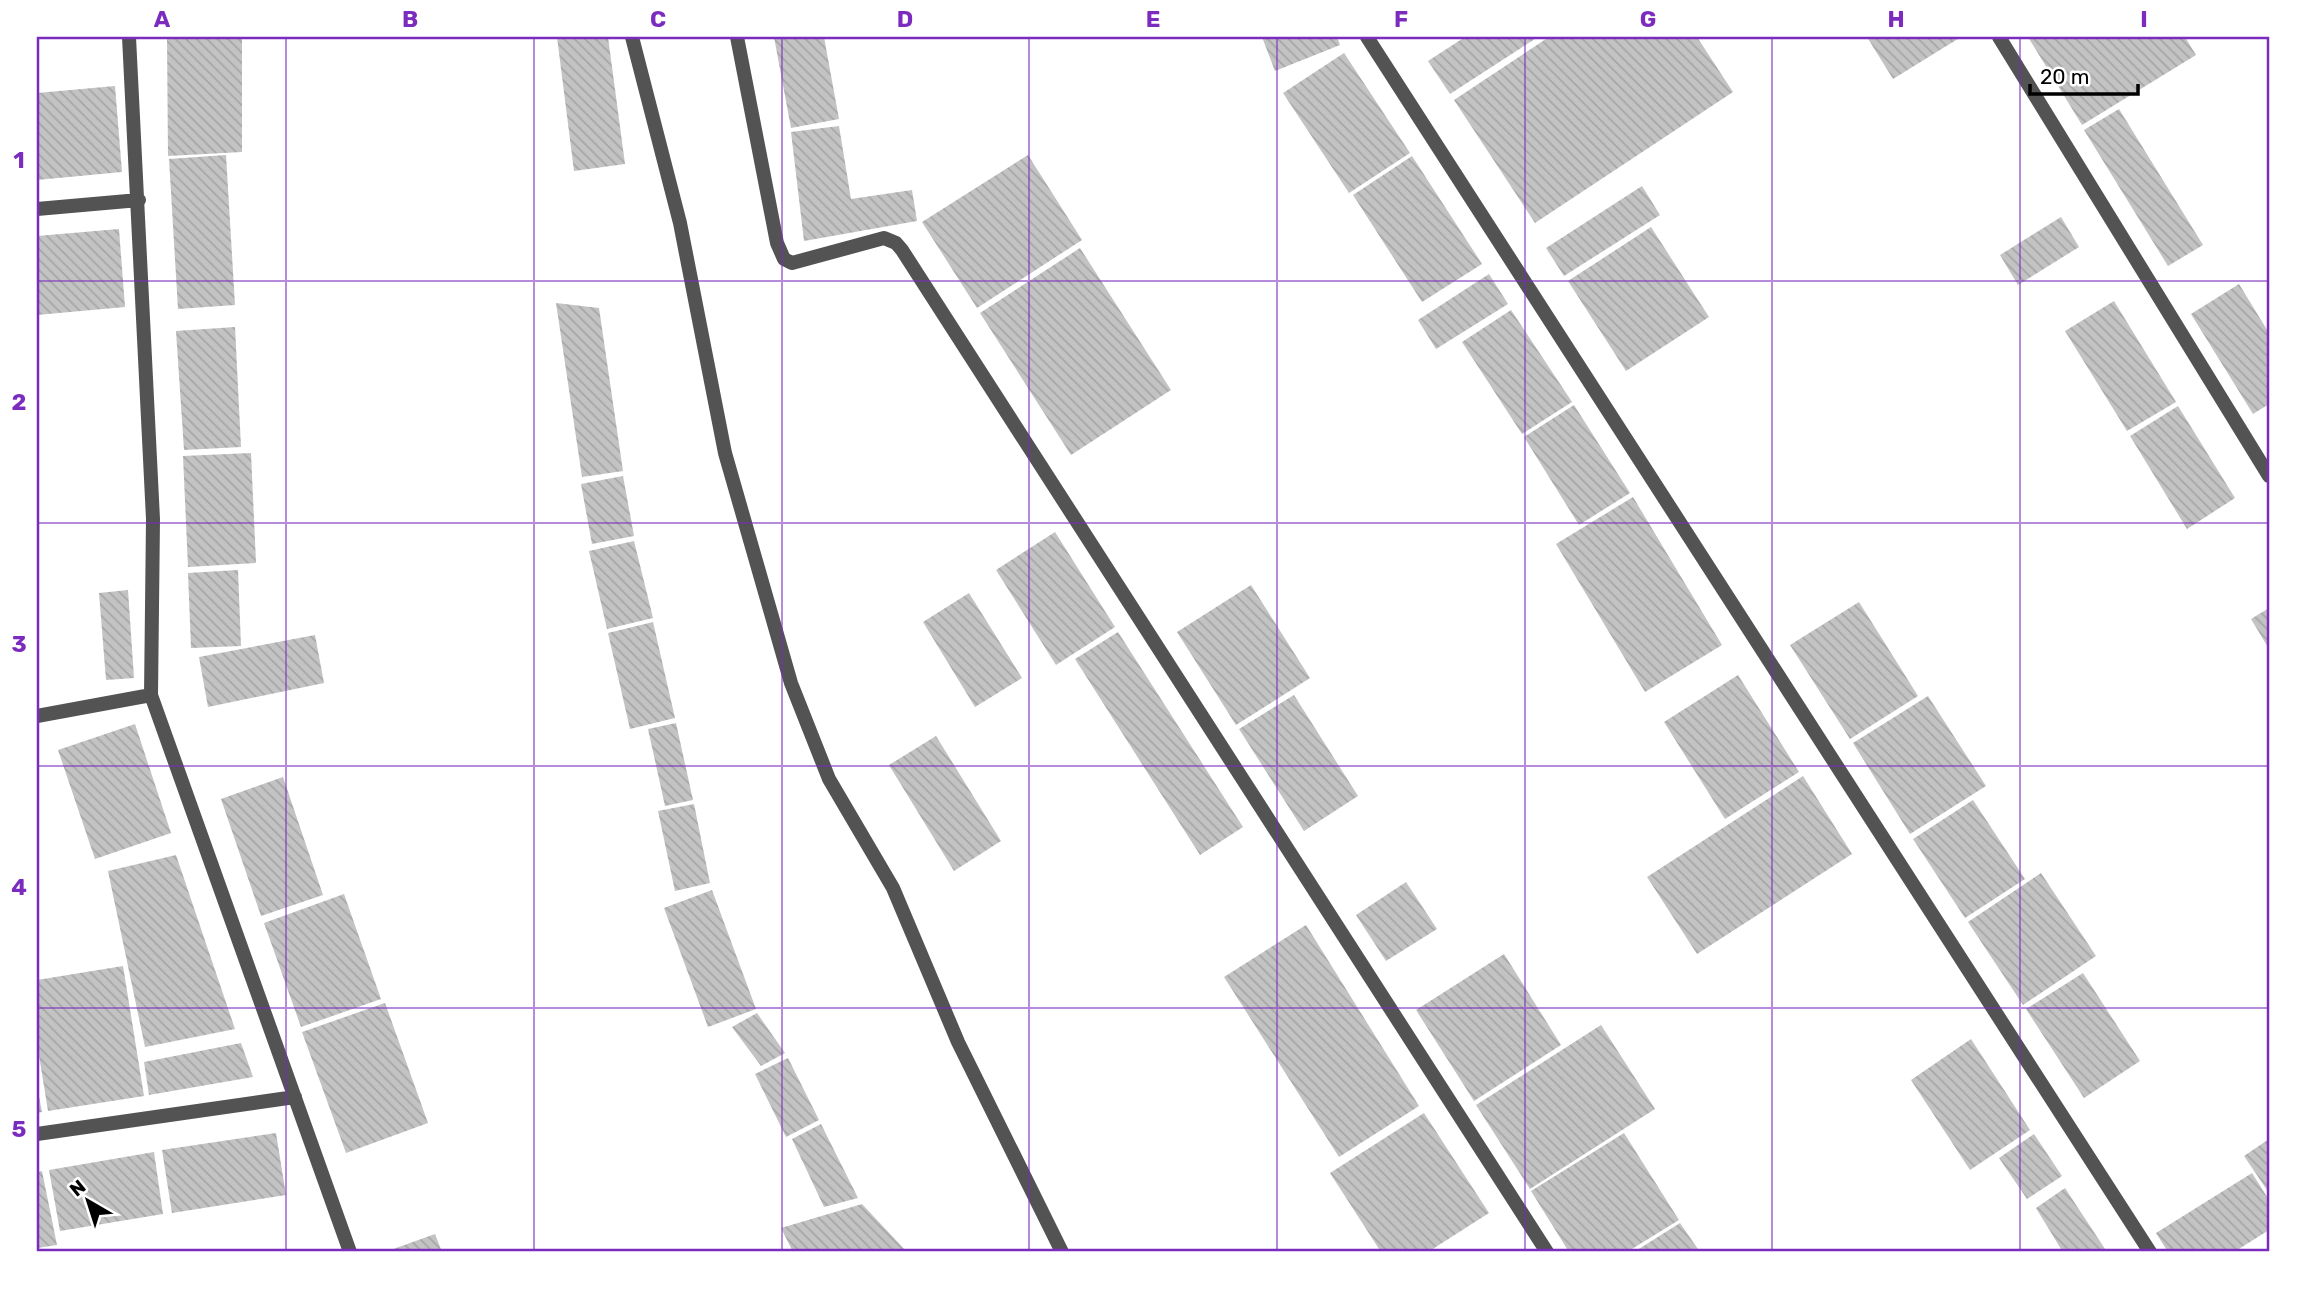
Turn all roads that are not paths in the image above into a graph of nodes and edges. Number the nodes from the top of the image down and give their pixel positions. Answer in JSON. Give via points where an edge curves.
{"nodes":[{"id":1,"x":128,"y":37,"type":"edge"},
{"id":2,"x":632,"y":37,"type":"edge"},
{"id":3,"x":737,"y":37,"type":"edge"},
{"id":4,"x":1367,"y":37,"type":"edge"},
{"id":5,"x":1999,"y":37,"type":"edge"},
{"id":6,"x":139,"y":200,"type":"junction"},
{"id":7,"x":37,"y":209,"type":"edge"},
{"id":8,"x":2268,"y":472,"type":"edge"},
{"id":9,"x":151,"y":695,"type":"junction"},
{"id":10,"x":37,"y":716,"type":"edge"},
{"id":11,"x":295,"y":1097,"type":"junction"},
{"id":12,"x":37,"y":1134,"type":"edge"},
{"id":13,"x":350,"y":1252,"type":"edge"},
{"id":14,"x":1062,"y":1252,"type":"edge"},
{"id":15,"x":1547,"y":1252,"type":"edge"},
{"id":16,"x":2150,"y":1252,"type":"edge"}],
"edges":[{"from":1,"to":6,"type":"street"},
{"from":2,"to":14,"type":"street","via":[[680,223],[725,453],[791,683],[829,779],[893,888],[958,1042]]},
{"from":3,"to":15,"type":"street","via":[[777,243],[784,259],[792,263],[884,238],[902,250]]},
{"from":4,"to":16,"type":"street"},
{"from":5,"to":8,"type":"street"},
{"from":6,"to":7,"type":"street"},
{"from":6,"to":9,"type":"street","via":[[153,519]]},
{"from":9,"to":10,"type":"street"},
{"from":9,"to":11,"type":"street"},
{"from":11,"to":12,"type":"street"},
{"from":11,"to":13,"type":"street"}]}
